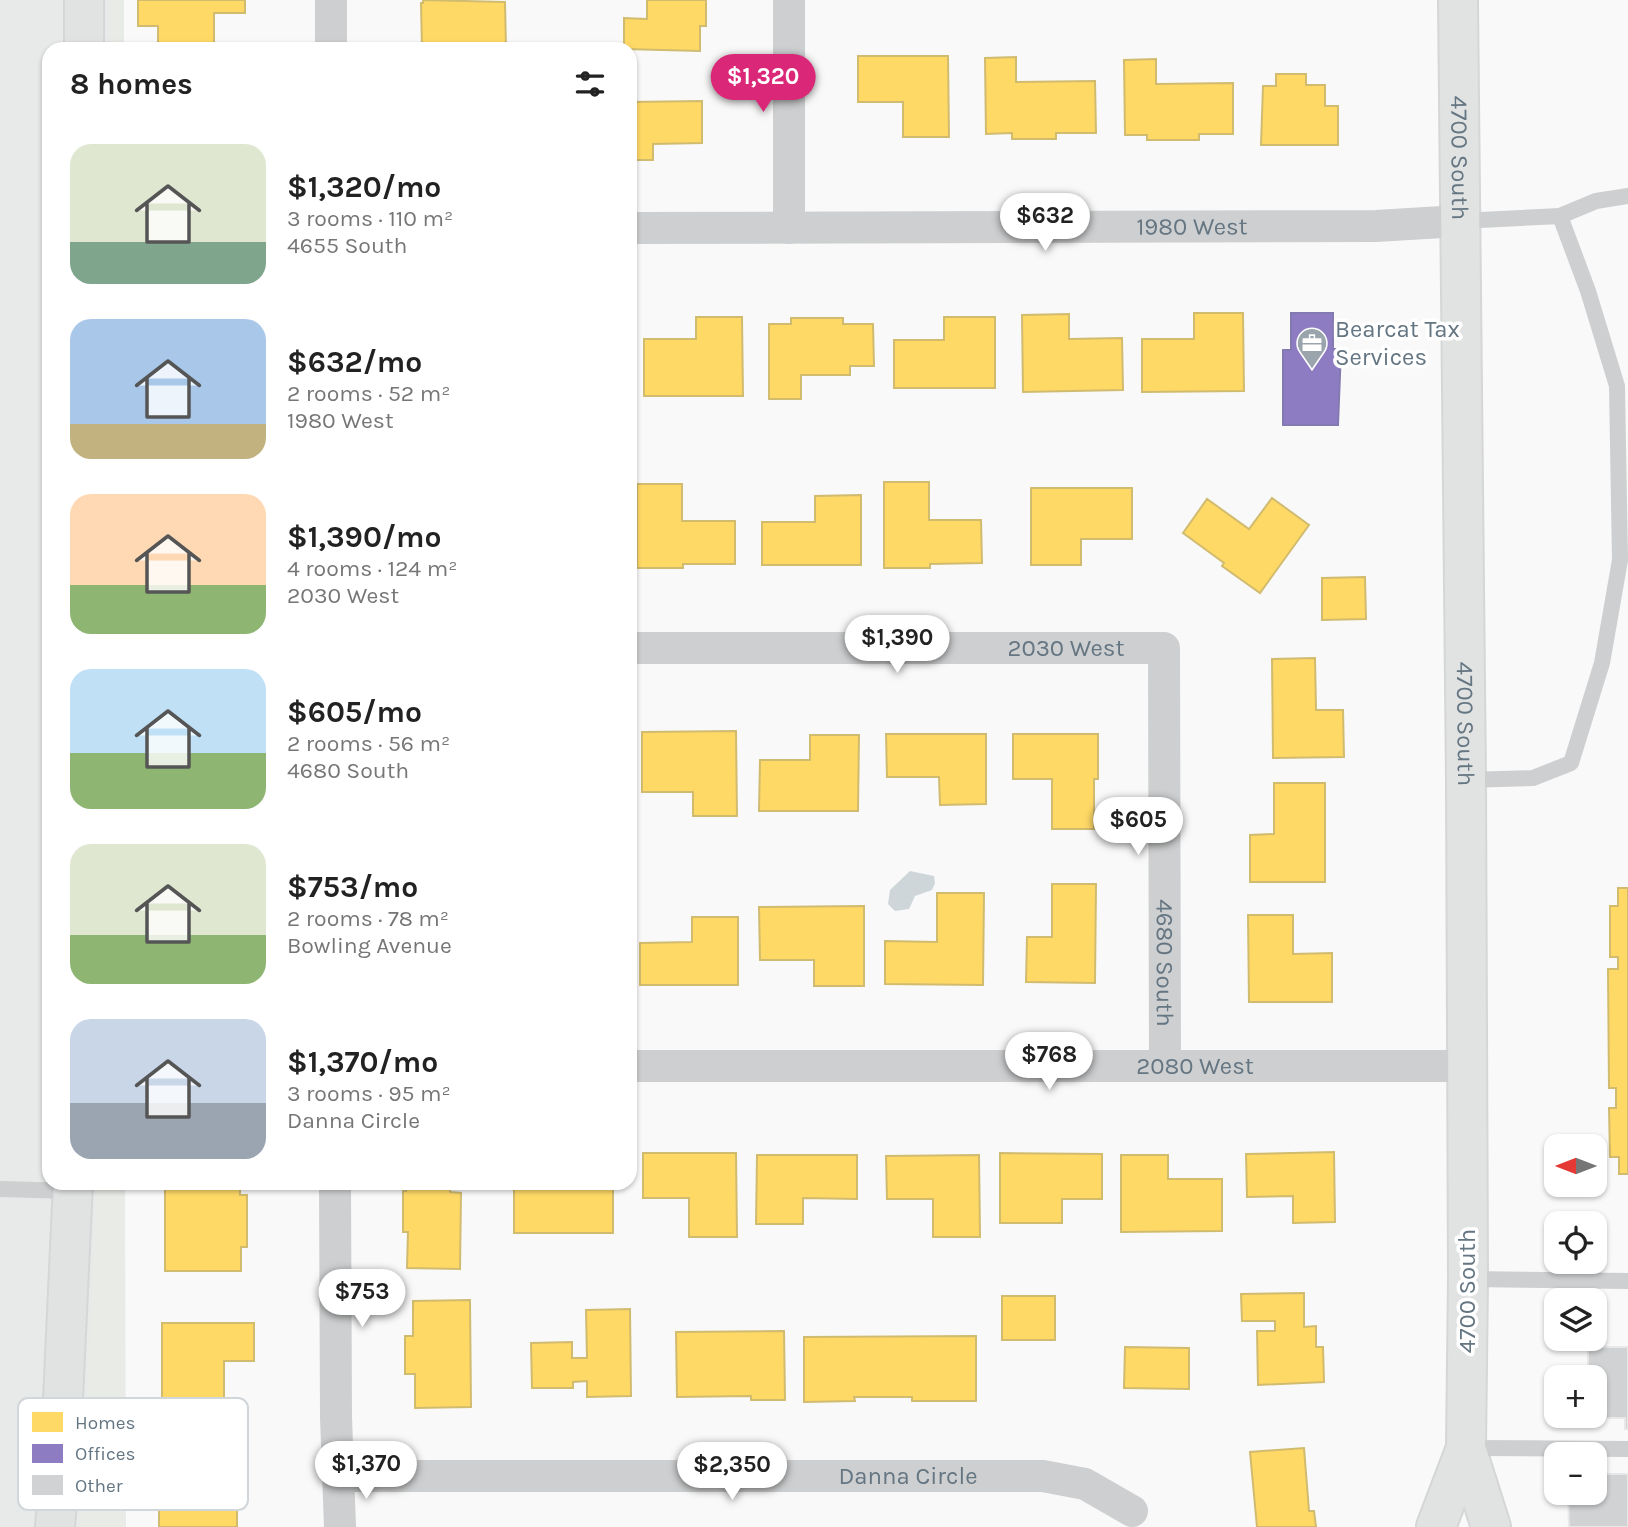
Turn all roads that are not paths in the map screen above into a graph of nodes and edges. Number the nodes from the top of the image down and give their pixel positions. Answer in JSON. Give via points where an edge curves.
{"nodes":[{"id":1,"x":84,"y":0,"type":"edge"},
{"id":2,"x":331,"y":0,"type":"edge"},
{"id":3,"x":789,"y":0,"type":"edge"},
{"id":4,"x":1458,"y":0,"type":"edge"},
{"id":5,"x":84,"y":42,"type":"edge"},
{"id":6,"x":331,"y":42,"type":"edge"},
{"id":7,"x":1628,"y":196,"type":"edge"},
{"id":8,"x":1560,"y":216,"type":"junction"},
{"id":9,"x":1459,"y":221,"type":"junction"},
{"id":10,"x":637,"y":228,"type":"edge"},
{"id":11,"x":789,"y":228,"type":"junction"},
{"id":12,"x":637,"y":648,"type":"edge"},
{"id":13,"x":1164,"y":648,"type":"joint"},
{"id":14,"x":1466,"y":780,"type":"junction"},
{"id":15,"x":637,"y":1066,"type":"edge"},
{"id":16,"x":1165,"y":1066,"type":"junction"},
{"id":17,"x":1467,"y":1066,"type":"junction"},
{"id":18,"x":42,"y":1188,"type":"edge"},
{"id":19,"x":0,"y":1189,"type":"edge"},
{"id":20,"x":73,"y":1190,"type":"edge"},
{"id":21,"x":335,"y":1190,"type":"edge"},
{"id":22,"x":1468,"y":1279,"type":"junction"},
{"id":23,"x":1628,"y":1281,"type":"edge"},
{"id":24,"x":63,"y":1398,"type":"edge"},
{"id":25,"x":1465,"y":1448,"type":"junction"},
{"id":26,"x":1628,"y":1449,"type":"edge"},
{"id":27,"x":339,"y":1476,"type":"junction"},
{"id":28,"x":1132,"y":1511,"type":"dead end"},
{"id":29,"x":340,"y":1527,"type":"edge"},
{"id":30,"x":1436,"y":1527,"type":"edge"},
{"id":31,"x":1491,"y":1527,"type":"edge"}],
"edges":[{"from":1,"to":5,"type":"main road"},
{"from":2,"to":6,"type":"street"},
{"from":3,"to":11,"type":"street"},
{"from":4,"to":9,"type":"main road","name":"4700 South"},
{"from":7,"to":8,"type":"lane","via":[[1596,201]]},
{"from":8,"to":9,"type":"lane"},
{"from":8,"to":14,"type":"lane","via":[[1617,386],[1620,560],[1602,663],[1571,763],[1533,778]]},
{"from":9,"to":11,"type":"street","name":"1980 West","via":[[1376,226]]},
{"from":9,"to":14,"type":"main road","name":"4700 South"},
{"from":10,"to":11,"type":"street","name":"1980 West"},
{"from":12,"to":13,"type":"street","name":"2030 West"},
{"from":13,"to":16,"type":"street","name":"4680 South"},
{"from":14,"to":17,"type":"main road","name":"4700 South"},
{"from":15,"to":16,"type":"street","name":"2080 West"},
{"from":16,"to":17,"type":"street","name":"2080 West"},
{"from":17,"to":22,"type":"main road","name":"4700 South"},
{"from":18,"to":19,"type":"lane"},
{"from":20,"to":24,"type":"main road"},
{"from":21,"to":27,"type":"street"},
{"from":22,"to":23,"type":"lane"},
{"from":22,"to":25,"type":"main road","name":"4700 South"},
{"from":25,"to":26,"type":"lane"},
{"from":25,"to":30,"type":"main road","name":"4700 South"},
{"from":25,"to":31,"type":"main road","name":"4700 South"},
{"from":27,"to":28,"type":"street","name":"Danna Circle","via":[[1043,1476],[1085,1484]]},
{"from":27,"to":29,"type":"street"}]}
